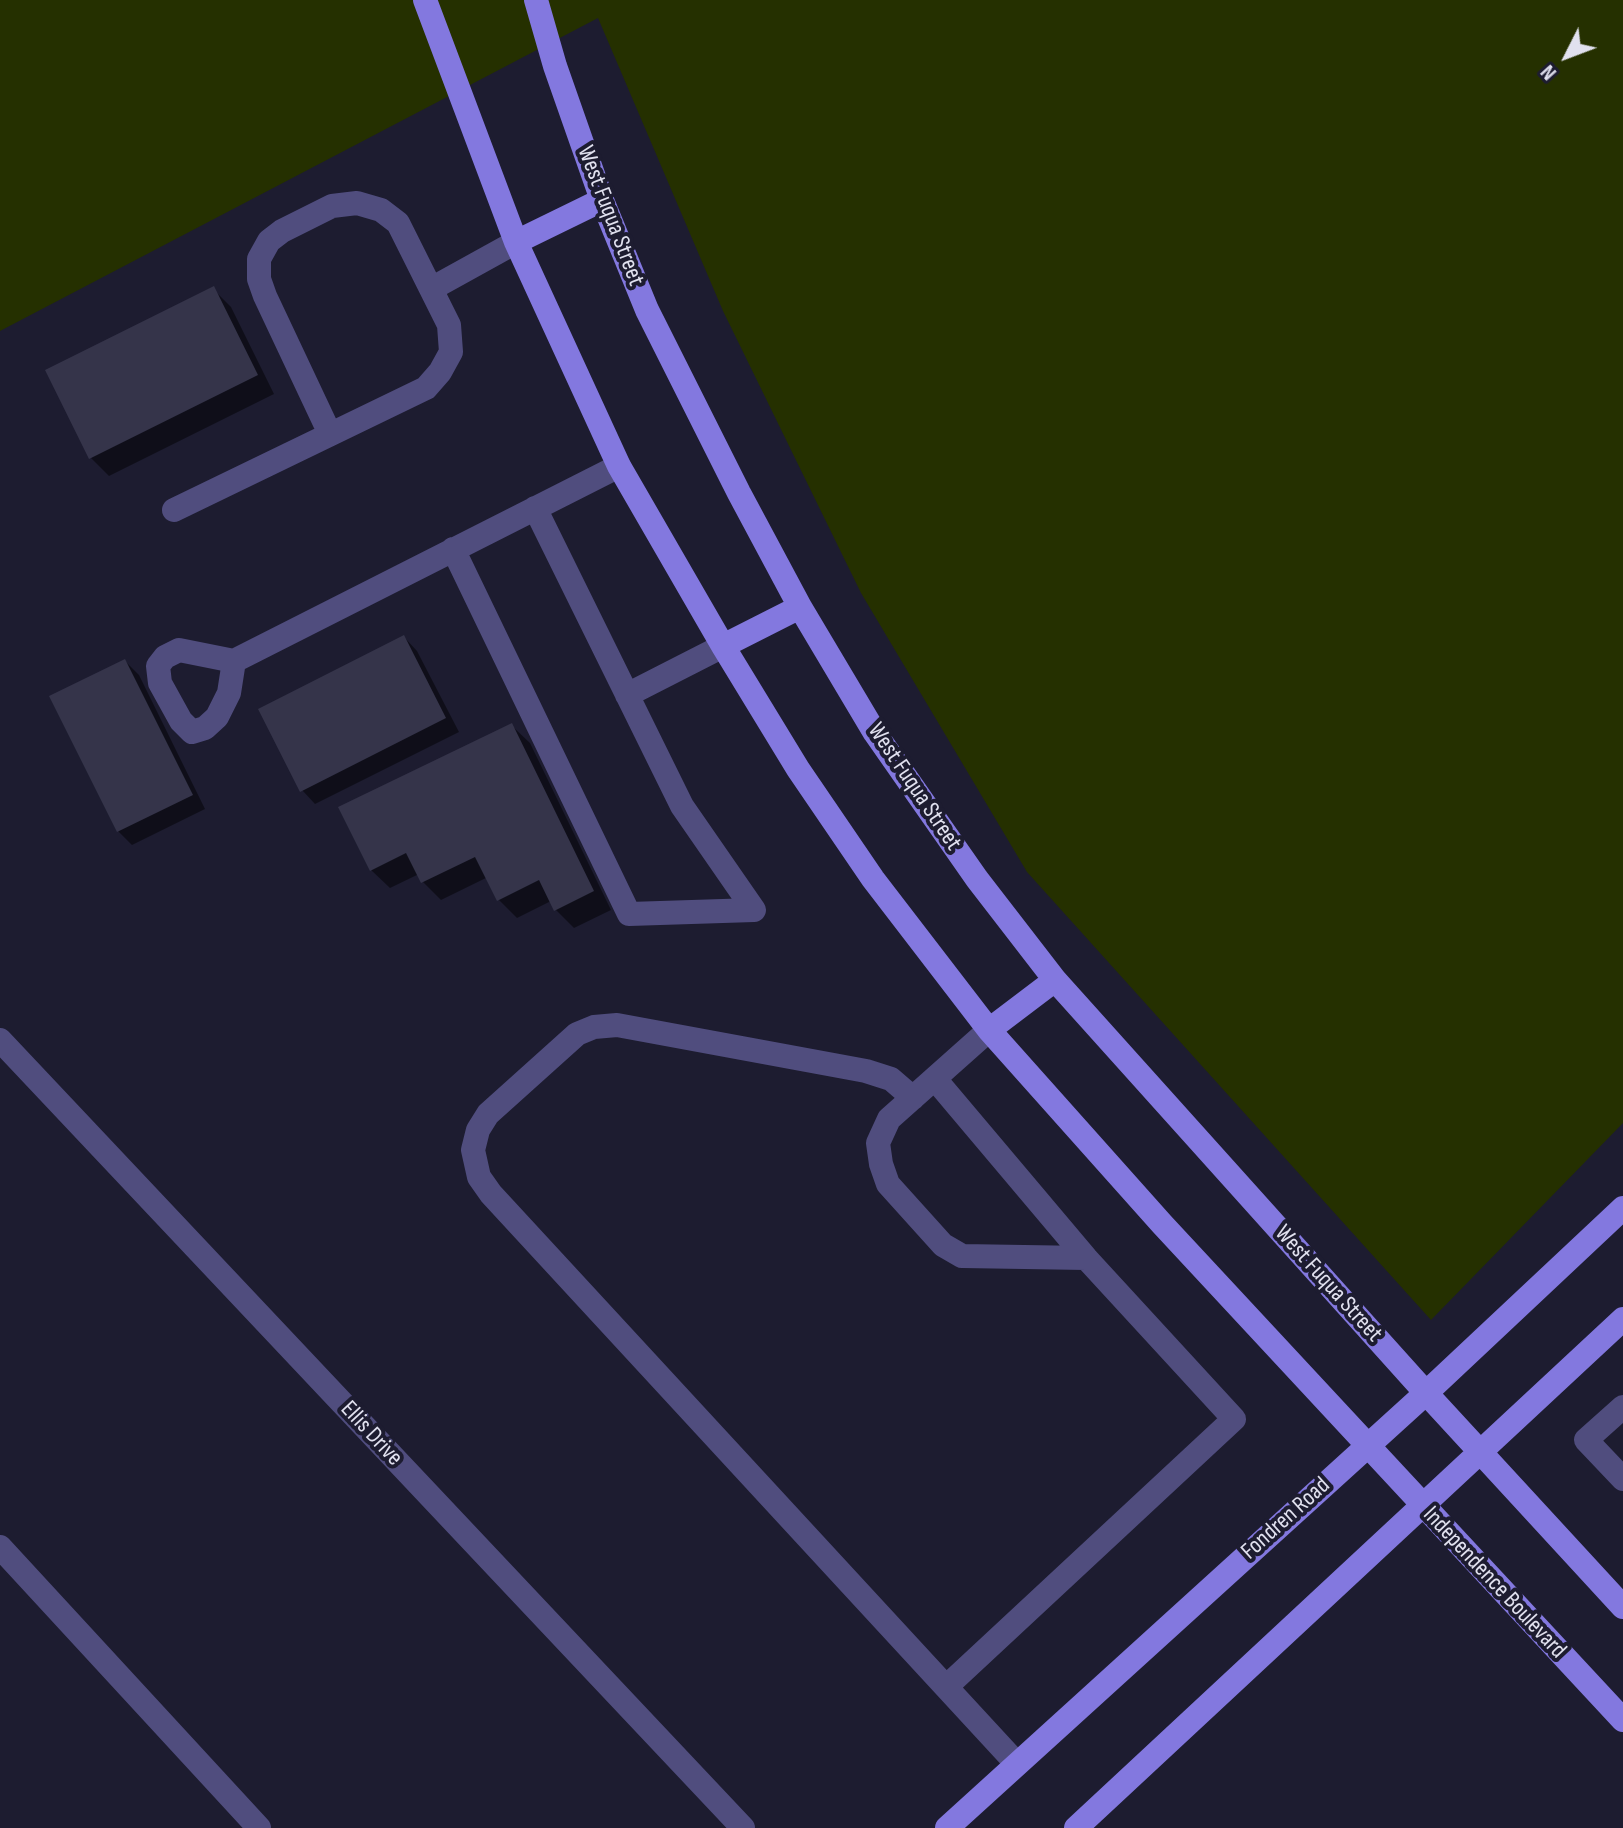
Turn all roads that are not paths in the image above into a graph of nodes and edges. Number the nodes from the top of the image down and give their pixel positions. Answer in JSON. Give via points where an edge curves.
{"nodes":[{"id":1,"x":425,"y":0,"type":"edge"},
{"id":2,"x":536,"y":0,"type":"edge"},
{"id":3,"x":602,"y":200,"type":"junction"},
{"id":4,"x":516,"y":242,"type":"junction"},
{"id":5,"x":431,"y":289,"type":"junction"},
{"id":6,"x":330,"y":434,"type":"junction"},
{"id":7,"x":619,"y":466,"type":"junction"},
{"id":8,"x":535,"y":508,"type":"junction"},
{"id":9,"x":174,"y":510,"type":"dead end"},
{"id":10,"x":453,"y":549,"type":"junction"},
{"id":11,"x":800,"y":607,"type":"junction"},
{"id":12,"x":723,"y":646,"type":"junction"},
{"id":13,"x":234,"y":661,"type":"dead end"},
{"id":14,"x":627,"y":695,"type":"junction"},
{"id":15,"x":1055,"y":980,"type":"junction"},
{"id":16,"x":989,"y":1030,"type":"junction"},
{"id":17,"x":0,"y":1040,"type":"edge"},
{"id":18,"x":935,"y":1079,"type":"junction"},
{"id":19,"x":913,"y":1098,"type":"junction"},
{"id":20,"x":1623,"y":1208,"type":"edge"},
{"id":21,"x":1086,"y":1258,"type":"junction"},
{"id":22,"x":1623,"y":1319,"type":"edge"},
{"id":23,"x":1426,"y":1393,"type":"junction"},
{"id":24,"x":1623,"y":1407,"type":"edge"},
{"id":25,"x":1367,"y":1445,"type":"junction"},
{"id":26,"x":1482,"y":1453,"type":"junction"},
{"id":27,"x":1623,"y":1479,"type":"edge"},
{"id":28,"x":1423,"y":1508,"type":"junction"},
{"id":29,"x":0,"y":1547,"type":"edge"},
{"id":30,"x":1623,"y":1607,"type":"edge"},
{"id":31,"x":946,"y":1687,"type":"junction"},
{"id":32,"x":1623,"y":1720,"type":"edge"},
{"id":33,"x":1017,"y":1764,"type":"junction"},
{"id":34,"x":259,"y":1828,"type":"edge"},
{"id":35,"x":743,"y":1828,"type":"edge"},
{"id":36,"x":947,"y":1828,"type":"edge"},
{"id":37,"x":1076,"y":1828,"type":"edge"}],
"edges":[{"from":1,"to":4,"type":"main road"},
{"from":2,"to":3,"type":"main road","name":"West Fuqua Street"},
{"from":3,"to":4,"type":"main road"},
{"from":3,"to":11,"type":"main road","name":"West Fuqua Street","via":[[647,310]]},
{"from":4,"to":5,"type":"street"},
{"from":4,"to":7,"type":"main road"},
{"from":5,"to":6,"type":"street","via":[[449,325],[451,352],[440,372],[426,388]]},
{"from":5,"to":6,"type":"street","via":[[398,223],[381,210],[357,203],[332,206],[269,241],[259,259],[259,279]]},
{"from":6,"to":9,"type":"street"},
{"from":7,"to":8,"type":"street"},
{"from":7,"to":12,"type":"main road"},
{"from":8,"to":10,"type":"street"},
{"from":8,"to":14,"type":"street"},
{"from":10,"to":13,"type":"street"},
{"from":10,"to":14,"type":"street","via":[[629,914],[754,910],[682,806]]},
{"from":11,"to":12,"type":"main road"},
{"from":11,"to":15,"type":"main road","name":"West Fuqua Street","via":[[875,733]]},
{"from":12,"to":14,"type":"street"},
{"from":12,"to":16,"type":"main road","via":[[873,879]]},
{"from":15,"to":16,"type":"main road"},
{"from":15,"to":23,"type":"main road","name":"West Fuqua Street"},
{"from":16,"to":18,"type":"street"},
{"from":16,"to":25,"type":"main road"},
{"from":17,"to":35,"type":"street","name":"Ellis Drive"},
{"from":18,"to":19,"type":"street"},
{"from":18,"to":21,"type":"street"},
{"from":19,"to":21,"type":"street","via":[[889,1119],[878,1143],[881,1164],[888,1184],[943,1245],[962,1256]]},
{"from":19,"to":31,"type":"street","via":[[891,1079],[866,1071],[617,1025],[594,1027],[577,1034],[488,1114],[473,1150],[479,1177],[491,1194]]},
{"from":20,"to":23,"type":"main road","name":"Fondren Road"},
{"from":21,"to":31,"type":"street","via":[[1234,1419]]},
{"from":22,"to":26,"type":"main road"},
{"from":23,"to":25,"type":"main road","name":"Fondren Road"},
{"from":23,"to":26,"type":"main road","name":"West Fuqua Street"},
{"from":24,"to":27,"type":"street","via":[[1586,1440]]},
{"from":25,"to":28,"type":"main road","name":"Independence Boulevard"},
{"from":25,"to":33,"type":"main road","name":"Fondren Road"},
{"from":26,"to":28,"type":"main road"},
{"from":26,"to":30,"type":"main road"},
{"from":28,"to":32,"type":"main road","name":"Independence Boulevard"},
{"from":28,"to":37,"type":"main road"},
{"from":29,"to":34,"type":"street"},
{"from":31,"to":33,"type":"street"},
{"from":33,"to":36,"type":"main road","name":"Fondren Road"}]}
